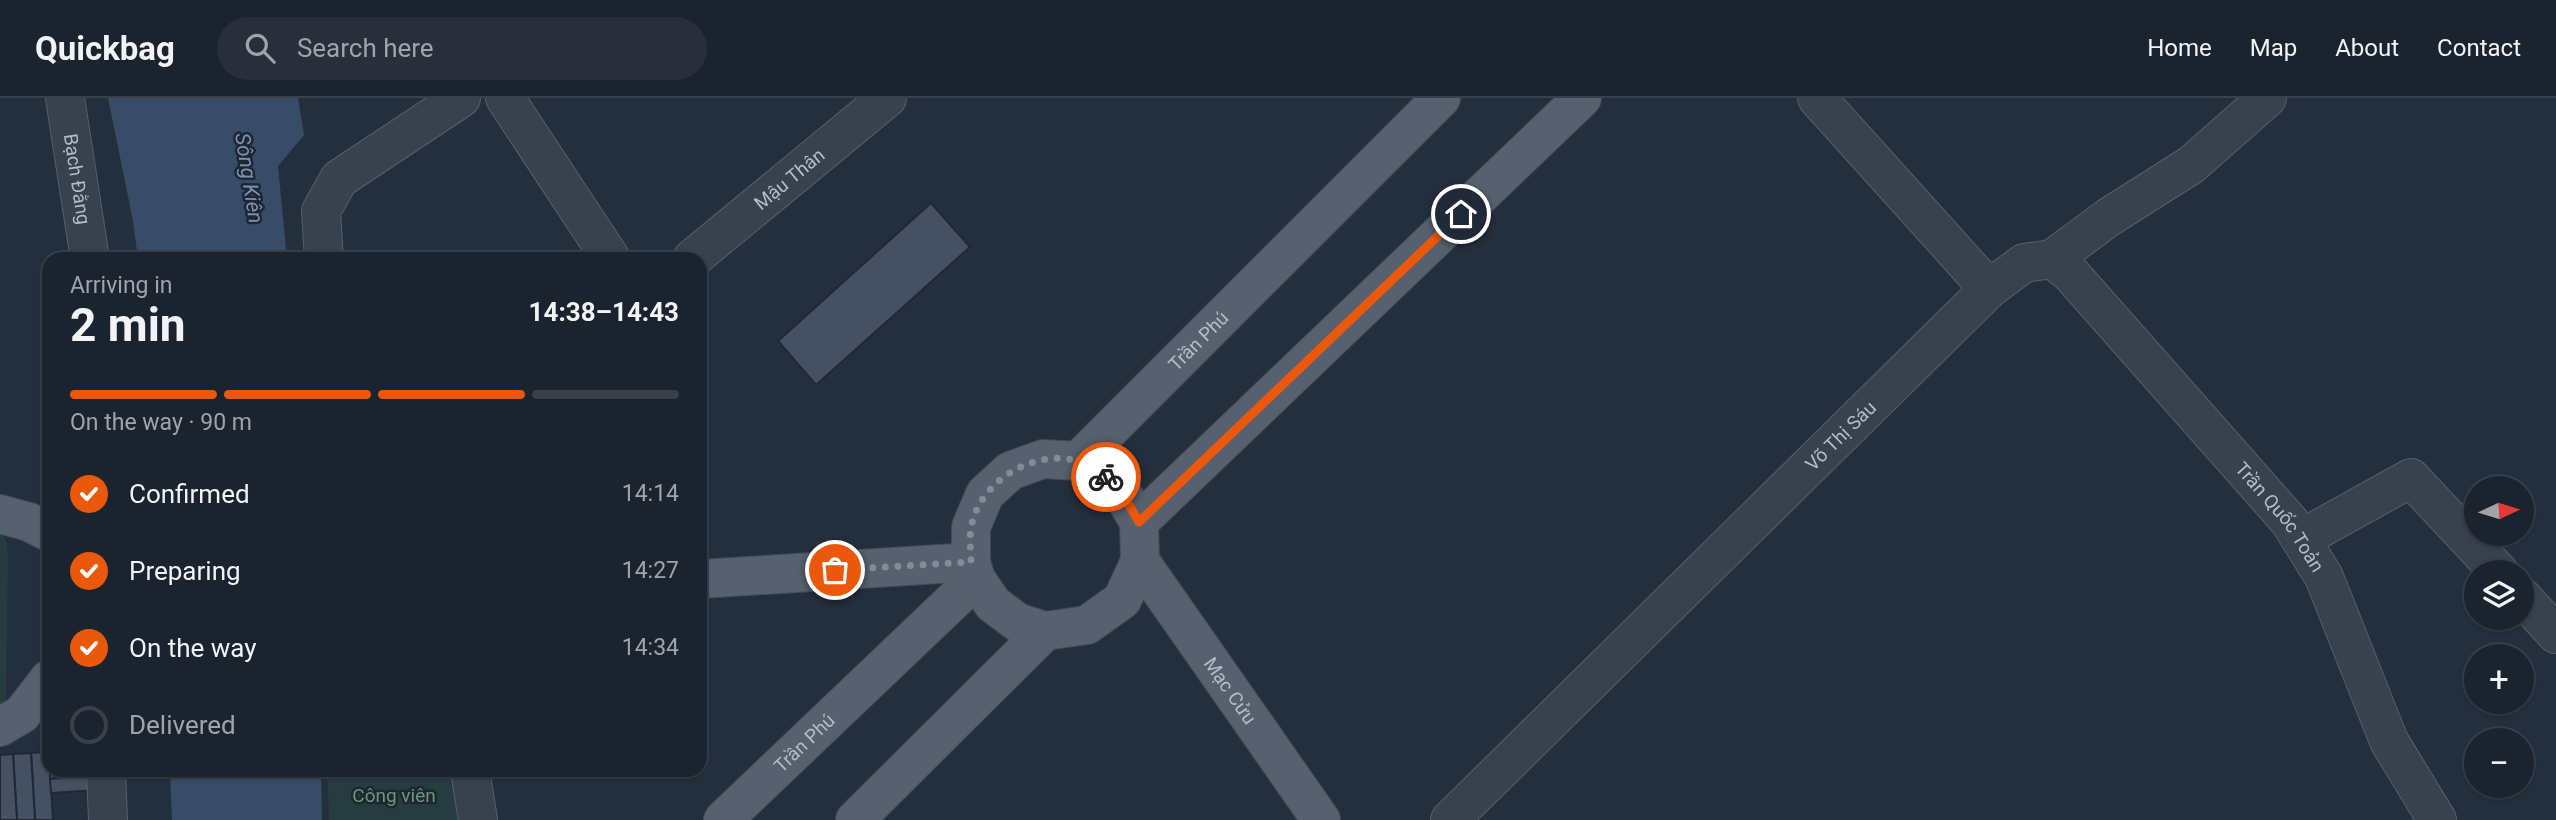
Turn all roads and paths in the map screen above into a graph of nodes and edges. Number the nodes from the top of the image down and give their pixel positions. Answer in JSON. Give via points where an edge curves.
{"nodes":[{"id":1,"x":65,"y":98,"type":"edge"},
{"id":2,"x":461,"y":98,"type":"edge"},
{"id":3,"x":505,"y":98,"type":"edge"},
{"id":4,"x":887,"y":98,"type":"edge"},
{"id":5,"x":1441,"y":98,"type":"edge"},
{"id":6,"x":1582,"y":98,"type":"edge"},
{"id":7,"x":1817,"y":98,"type":"edge"},
{"id":8,"x":2267,"y":98,"type":"edge"},
{"id":9,"x":89,"y":252,"type":"edge"},
{"id":10,"x":324,"y":252,"type":"edge"},
{"id":11,"x":606,"y":252,"type":"edge"},
{"id":12,"x":700,"y":252,"type":"edge"},
{"id":13,"x":2052,"y":259,"type":"junction"},
{"id":14,"x":1989,"y":289,"type":"junction"},
{"id":15,"x":1078,"y":461,"type":"junction"},
{"id":16,"x":0,"y":514,"type":"edge"},
{"id":17,"x":1139,"y":522,"type":"junction"},
{"id":18,"x":42,"y":528,"type":"edge"},
{"id":19,"x":2301,"y":539,"type":"junction"},
{"id":20,"x":2488,"y":560,"type":"edge"},
{"id":21,"x":1140,"y":561,"type":"junction"},
{"id":22,"x":973,"y":570,"type":"junction"},
{"id":23,"x":707,"y":579,"type":"edge"},
{"id":24,"x":2534,"y":610,"type":"edge"},
{"id":25,"x":1045,"y":631,"type":"junction"},
{"id":26,"x":2556,"y":634,"type":"edge"},
{"id":27,"x":42,"y":688,"type":"edge"},
{"id":28,"x":0,"y":727,"type":"edge"},
{"id":29,"x":106,"y":777,"type":"edge"},
{"id":30,"x":471,"y":777,"type":"edge"},
{"id":31,"x":108,"y":820,"type":"edge"},
{"id":32,"x":478,"y":820,"type":"edge"},
{"id":33,"x":723,"y":820,"type":"edge"},
{"id":34,"x":855,"y":820,"type":"edge"},
{"id":35,"x":1321,"y":820,"type":"edge"},
{"id":36,"x":1450,"y":820,"type":"edge"},
{"id":37,"x":2437,"y":820,"type":"edge"}],
"edges":[{"from":1,"to":9,"type":"street","name":"Bạch Đằng"},
{"from":2,"to":10,"type":"street","via":[[339,179],[321,211]]},
{"from":3,"to":11,"type":"street"},
{"from":4,"to":12,"type":"street","name":"Mậu Thân"},
{"from":5,"to":15,"type":"main road","name":"Trần Phú"},
{"from":6,"to":17,"type":"main road"},
{"from":7,"to":14,"type":"street"},
{"from":8,"to":13,"type":"street","name":"Võ Thị Sáu","via":[[2190,165]]},
{"from":13,"to":14,"type":"street","name":"Võ Thị Sáu","via":[[2024,263]]},
{"from":13,"to":19,"type":"street","name":"Trần Quốc Toản","via":[[2070,273]]},
{"from":14,"to":36,"type":"street","name":"Võ Thị Sáu"},
{"from":15,"to":17,"type":"main road","via":[[1116,483]]},
{"from":15,"to":22,"type":"main road","via":[[1043,458],[1010,471],[985,494],[971,527]]},
{"from":16,"to":18,"type":"main road"},
{"from":17,"to":21,"type":"main road"},
{"from":19,"to":20,"type":"street","via":[[2411,478]]},
{"from":19,"to":37,"type":"street","name":"Trần Quốc Toản","via":[[2324,577],[2389,741]]},
{"from":21,"to":25,"type":"main road","via":[[1122,600],[1087,625]]},
{"from":21,"to":35,"type":"main road","name":"Mạc Cửu"},
{"from":22,"to":23,"type":"main road"},
{"from":22,"to":25,"type":"main road","via":[[1000,610],[1017,622]]},
{"from":22,"to":33,"type":"main road","name":"Trần Phú"},
{"from":24,"to":26,"type":"street"},
{"from":25,"to":34,"type":"main road"},
{"from":27,"to":28,"type":"main road","via":[[22,714]]},
{"from":29,"to":31,"type":"street"},
{"from":30,"to":32,"type":"street"}]}
